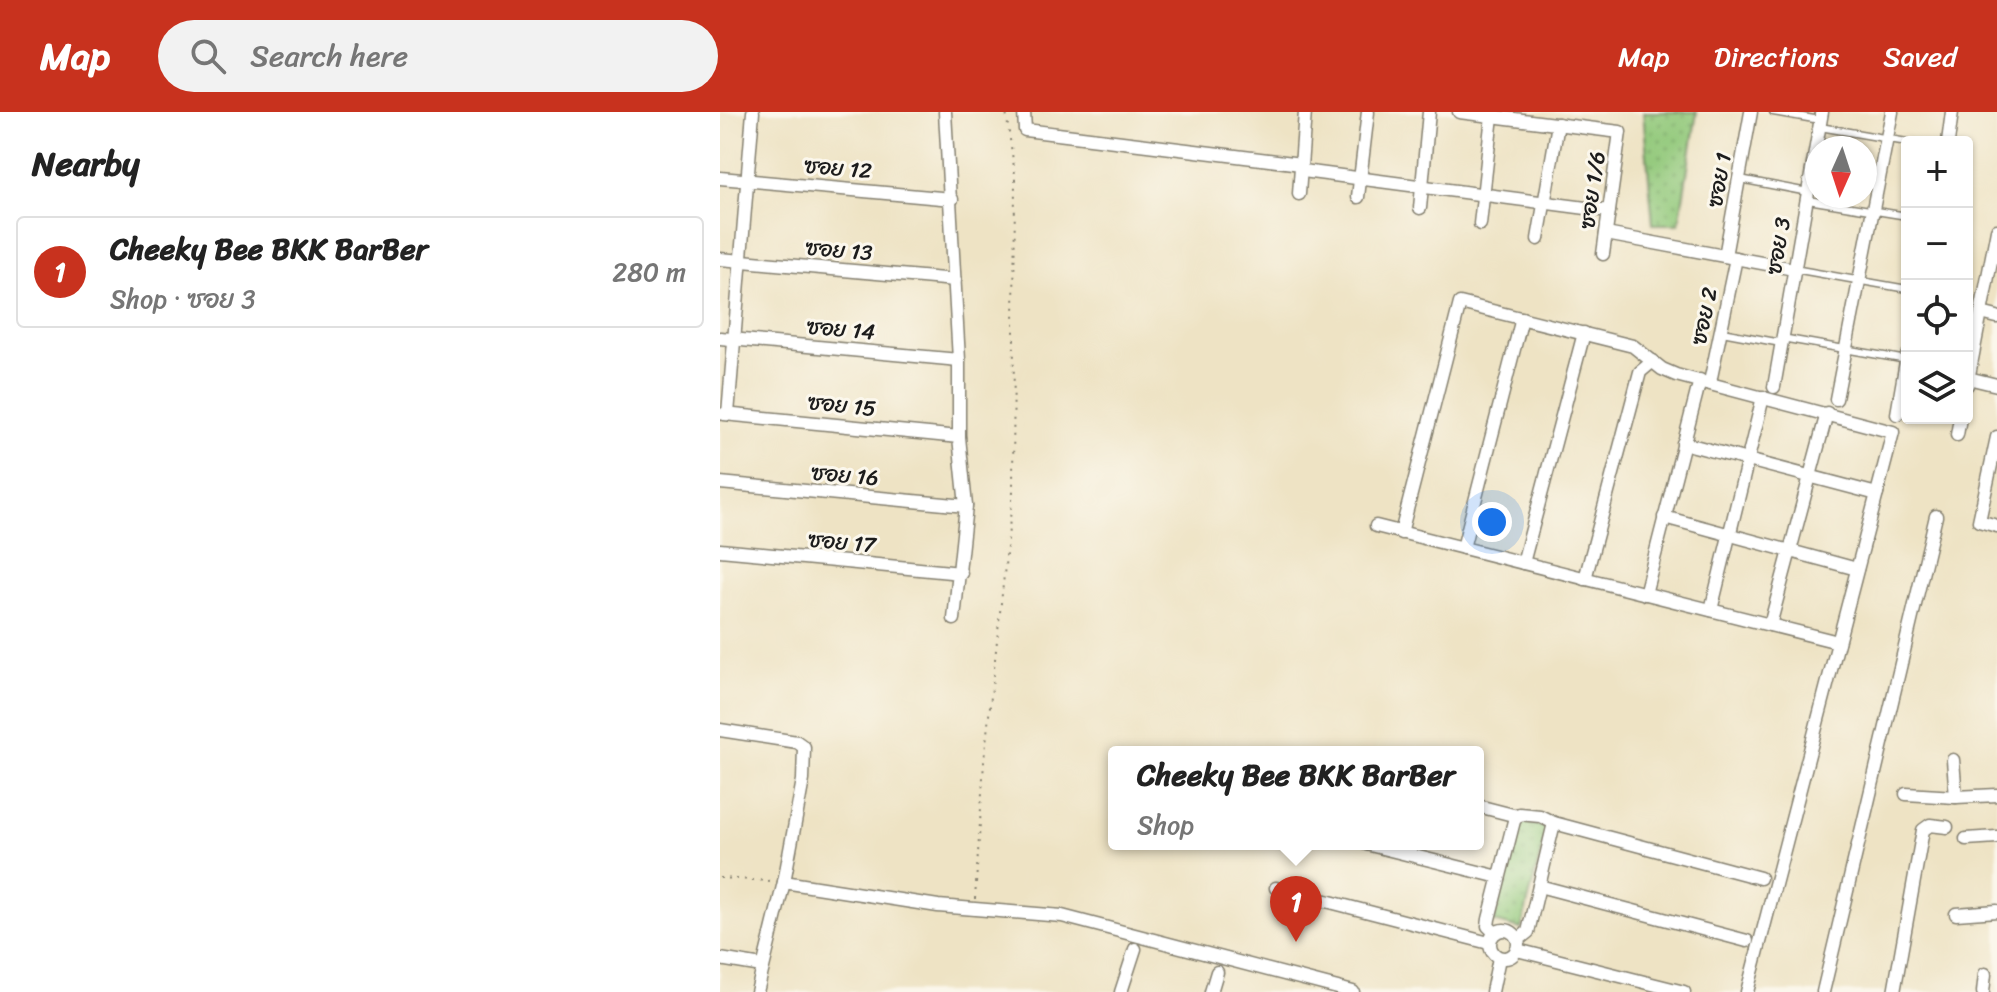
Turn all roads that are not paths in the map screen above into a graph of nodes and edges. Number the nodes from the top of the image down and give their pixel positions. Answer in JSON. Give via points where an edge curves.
{"nodes":[{"id":1,"x":753,"y":112,"type":"edge"},
{"id":2,"x":945,"y":112,"type":"edge"},
{"id":3,"x":1024,"y":112,"type":"edge"},
{"id":4,"x":1305,"y":112,"type":"edge"},
{"id":5,"x":1368,"y":112,"type":"edge"},
{"id":6,"x":1429,"y":112,"type":"edge"},
{"id":7,"x":1459,"y":112,"type":"edge"},
{"id":8,"x":1751,"y":112,"type":"edge"},
{"id":9,"x":1773,"y":112,"type":"edge"},
{"id":10,"x":1892,"y":112,"type":"edge"},
{"id":11,"x":1952,"y":112,"type":"edge"},
{"id":12,"x":1492,"y":116,"type":"junction"},
{"id":13,"x":1820,"y":120,"type":"edge"},
{"id":14,"x":1558,"y":124,"type":"junction"},
{"id":15,"x":1949,"y":136,"type":"edge"},
{"id":16,"x":1887,"y":138,"type":"junction"},
{"id":17,"x":1901,"y":141,"type":"edge"},
{"id":18,"x":1302,"y":168,"type":"junction"},
{"id":19,"x":720,"y":178,"type":"edge"},
{"id":20,"x":1360,"y":179,"type":"junction"},
{"id":21,"x":1740,"y":179,"type":"junction"},
{"id":22,"x":748,"y":180,"type":"junction"},
{"id":23,"x":1422,"y":187,"type":"junction"},
{"id":24,"x":1299,"y":194,"type":"dead end"},
{"id":25,"x":1484,"y":195,"type":"junction"},
{"id":26,"x":1805,"y":195,"type":"edge"},
{"id":27,"x":1358,"y":197,"type":"dead end"},
{"id":28,"x":952,"y":199,"type":"junction"},
{"id":29,"x":1545,"y":203,"type":"junction"},
{"id":30,"x":1805,"y":207,"type":"edge"},
{"id":31,"x":1420,"y":208,"type":"dead end"},
{"id":32,"x":1864,"y":208,"type":"edge"},
{"id":33,"x":1873,"y":210,"type":"junction"},
{"id":34,"x":1609,"y":211,"type":"junction"},
{"id":35,"x":1901,"y":215,"type":"edge"},
{"id":36,"x":1480,"y":224,"type":"dead end"},
{"id":37,"x":1997,"y":230,"type":"edge"},
{"id":38,"x":1606,"y":234,"type":"junction"},
{"id":39,"x":1538,"y":239,"type":"dead end"},
{"id":40,"x":1603,"y":254,"type":"dead end"},
{"id":41,"x":1731,"y":257,"type":"junction"},
{"id":42,"x":720,"y":259,"type":"edge"},
{"id":43,"x":741,"y":261,"type":"junction"},
{"id":44,"x":1794,"y":269,"type":"junction"},
{"id":45,"x":955,"y":280,"type":"junction"},
{"id":46,"x":1859,"y":280,"type":"junction"},
{"id":47,"x":1901,"y":288,"type":"edge"},
{"id":48,"x":1981,"y":313,"type":"junction"},
{"id":49,"x":1997,"y":317,"type":"edge"},
{"id":50,"x":1522,"y":318,"type":"junction"},
{"id":51,"x":1721,"y":332,"type":"junction"},
{"id":52,"x":1584,"y":333,"type":"junction"},
{"id":53,"x":720,"y":338,"type":"edge"},
{"id":54,"x":734,"y":340,"type":"junction"},
{"id":55,"x":1782,"y":340,"type":"junction"},
{"id":56,"x":1845,"y":351,"type":"junction"},
{"id":57,"x":1973,"y":355,"type":"edge"},
{"id":58,"x":1901,"y":358,"type":"edge"},
{"id":59,"x":959,"y":360,"type":"junction"},
{"id":60,"x":1653,"y":361,"type":"junction"},
{"id":61,"x":1705,"y":381,"type":"junction"},
{"id":62,"x":1973,"y":382,"type":"edge"},
{"id":63,"x":1997,"y":385,"type":"edge"},
{"id":64,"x":1774,"y":387,"type":"dead end"},
{"id":65,"x":1901,"y":392,"type":"edge"},
{"id":66,"x":1763,"y":397,"type":"junction"},
{"id":67,"x":1836,"y":399,"type":"dead end"},
{"id":68,"x":1827,"y":413,"type":"junction"},
{"id":69,"x":724,"y":414,"type":"edge"},
{"id":70,"x":1897,"y":414,"type":"dead end"},
{"id":71,"x":1959,"y":424,"type":"edge"},
{"id":72,"x":1957,"y":435,"type":"dead end"},
{"id":73,"x":959,"y":437,"type":"junction"},
{"id":74,"x":1997,"y":437,"type":"edge"},
{"id":75,"x":1683,"y":443,"type":"junction"},
{"id":76,"x":1995,"y":456,"type":"edge"},
{"id":77,"x":1748,"y":460,"type":"junction"},
{"id":78,"x":1809,"y":476,"type":"junction"},
{"id":79,"x":720,"y":483,"type":"edge"},
{"id":80,"x":1877,"y":494,"type":"junction"},
{"id":81,"x":966,"y":506,"type":"junction"},
{"id":82,"x":1936,"y":516,"type":"dead end"},
{"id":83,"x":1664,"y":517,"type":"junction"},
{"id":84,"x":1376,"y":526,"type":"dead end"},
{"id":85,"x":1997,"y":526,"type":"edge"},
{"id":86,"x":1401,"y":533,"type":"junction"},
{"id":87,"x":1729,"y":535,"type":"junction"},
{"id":88,"x":1463,"y":548,"type":"junction"},
{"id":89,"x":720,"y":550,"type":"edge"},
{"id":90,"x":1790,"y":551,"type":"junction"},
{"id":91,"x":1523,"y":563,"type":"junction"},
{"id":92,"x":1857,"y":569,"type":"junction"},
{"id":93,"x":961,"y":573,"type":"junction"},
{"id":94,"x":1585,"y":579,"type":"junction"},
{"id":95,"x":1645,"y":594,"type":"junction"},
{"id":96,"x":1711,"y":610,"type":"junction"},
{"id":97,"x":954,"y":619,"type":"dead end"},
{"id":98,"x":1770,"y":625,"type":"junction"},
{"id":99,"x":1838,"y":642,"type":"junction"},
{"id":100,"x":720,"y":730,"type":"edge"},
{"id":101,"x":1953,"y":760,"type":"dead end"},
{"id":102,"x":1906,"y":794,"type":"dead end"},
{"id":103,"x":1997,"y":795,"type":"edge"},
{"id":104,"x":1956,"y":797,"type":"junction"},
{"id":105,"x":1484,"y":808,"type":"edge"},
{"id":106,"x":1517,"y":816,"type":"junction"},
{"id":107,"x":1554,"y":823,"type":"junction"},
{"id":108,"x":1947,"y":827,"type":"dead end"},
{"id":109,"x":1997,"y":837,"type":"edge"},
{"id":110,"x":1966,"y":839,"type":"dead end"},
{"id":111,"x":1390,"y":850,"type":"edge"},
{"id":112,"x":1499,"y":877,"type":"junction"},
{"id":113,"x":1760,"y":878,"type":"dead end"},
{"id":114,"x":784,"y":882,"type":"junction"},
{"id":115,"x":1539,"y":886,"type":"junction"},
{"id":116,"x":1276,"y":888,"type":"dead end"},
{"id":117,"x":1997,"y":911,"type":"edge"},
{"id":118,"x":1956,"y":914,"type":"dead end"},
{"id":119,"x":1492,"y":938,"type":"junction"},
{"id":120,"x":1747,"y":941,"type":"dead end"},
{"id":121,"x":1518,"y":945,"type":"junction"},
{"id":122,"x":1135,"y":949,"type":"dead end"},
{"id":123,"x":1499,"y":958,"type":"junction"},
{"id":124,"x":720,"y":959,"type":"edge"},
{"id":125,"x":762,"y":966,"type":"junction"},
{"id":126,"x":1217,"y":972,"type":"dead end"},
{"id":127,"x":1985,"y":974,"type":"dead end"},
{"id":128,"x":757,"y":992,"type":"edge"},
{"id":129,"x":1121,"y":992,"type":"edge"},
{"id":130,"x":1211,"y":992,"type":"edge"},
{"id":131,"x":1353,"y":992,"type":"edge"},
{"id":132,"x":1492,"y":992,"type":"edge"},
{"id":133,"x":1684,"y":992,"type":"edge"},
{"id":134,"x":1747,"y":992,"type":"edge"},
{"id":135,"x":1823,"y":992,"type":"edge"},
{"id":136,"x":1894,"y":992,"type":"edge"},
{"id":137,"x":1983,"y":992,"type":"edge"}],
"edges":[{"from":1,"to":22,"type":"street"},
{"from":2,"to":28,"type":"street"},
{"from":3,"to":18,"type":"street","via":[[1025,130]]},
{"from":4,"to":18,"type":"street"},
{"from":5,"to":20,"type":"street"},
{"from":6,"to":23,"type":"street"},
{"from":7,"to":12,"type":"street"},
{"from":8,"to":21,"type":"street","name":"ซอย 1"},
{"from":9,"to":13,"type":"lane"},
{"from":10,"to":16,"type":"street"},
{"from":11,"to":15,"type":"street"},
{"from":12,"to":14,"type":"street"},
{"from":12,"to":25,"type":"street"},
{"from":13,"to":16,"type":"lane"},
{"from":14,"to":29,"type":"street"},
{"from":14,"to":34,"type":"street","name":"ซอย 1/6","via":[[1620,132]]},
{"from":16,"to":17,"type":"lane"},
{"from":16,"to":33,"type":"street"},
{"from":18,"to":20,"type":"street"},
{"from":18,"to":24,"type":"street"},
{"from":19,"to":22,"type":"street","name":"ซอย 12"},
{"from":20,"to":23,"type":"street"},
{"from":20,"to":27,"type":"street"},
{"from":21,"to":26,"type":"lane"},
{"from":21,"to":41,"type":"street","name":"ซอย 1"},
{"from":22,"to":28,"type":"street","name":"ซอย 12"},
{"from":22,"to":43,"type":"street"},
{"from":23,"to":25,"type":"street"},
{"from":23,"to":31,"type":"street"},
{"from":25,"to":29,"type":"street"},
{"from":25,"to":36,"type":"street"},
{"from":28,"to":45,"type":"street"},
{"from":29,"to":34,"type":"street"},
{"from":29,"to":39,"type":"street"},
{"from":30,"to":44,"type":"street","name":"ซอย 3"},
{"from":32,"to":33,"type":"lane"},
{"from":33,"to":35,"type":"lane"},
{"from":33,"to":46,"type":"street"},
{"from":34,"to":38,"type":"street","name":"ซอย 1/6"},
{"from":37,"to":48,"type":"street"},
{"from":38,"to":40,"type":"street","name":"ซอย 1/6"},
{"from":38,"to":41,"type":"street"},
{"from":41,"to":44,"type":"street"},
{"from":41,"to":51,"type":"street","name":"ซอย 2"},
{"from":42,"to":43,"type":"street","name":"ซอย 13"},
{"from":43,"to":45,"type":"street","name":"ซอย 13"},
{"from":43,"to":54,"type":"street"},
{"from":44,"to":46,"type":"lane"},
{"from":44,"to":55,"type":"street","name":"ซอย 3"},
{"from":45,"to":59,"type":"street"},
{"from":46,"to":47,"type":"lane"},
{"from":46,"to":56,"type":"street"},
{"from":48,"to":49,"type":"street"},
{"from":48,"to":57,"type":"street"},
{"from":50,"to":52,"type":"street"},
{"from":50,"to":86,"type":"street","via":[[1460,303]]},
{"from":50,"to":88,"type":"street"},
{"from":51,"to":55,"type":"lane"},
{"from":51,"to":61,"type":"street","name":"ซอย 2"},
{"from":52,"to":60,"type":"street","via":[[1633,346]]},
{"from":52,"to":91,"type":"street"},
{"from":53,"to":54,"type":"street","name":"ซอย 14"},
{"from":54,"to":59,"type":"street","name":"ซอย 14"},
{"from":54,"to":69,"type":"street"},
{"from":55,"to":56,"type":"lane"},
{"from":55,"to":64,"type":"street","name":"ซอย 3"},
{"from":56,"to":58,"type":"lane"},
{"from":56,"to":67,"type":"street"},
{"from":59,"to":73,"type":"street"},
{"from":60,"to":61,"type":"street","via":[[1676,375]]},
{"from":60,"to":94,"type":"street","via":[[1640,372]]},
{"from":61,"to":66,"type":"street"},
{"from":61,"to":75,"type":"street","name":"ซอย 2"},
{"from":62,"to":63,"type":"street"},
{"from":65,"to":70,"type":"street"},
{"from":66,"to":68,"type":"street"},
{"from":66,"to":77,"type":"street"},
{"from":68,"to":78,"type":"street"},
{"from":68,"to":80,"type":"street","via":[[1893,432]]},
{"from":69,"to":73,"type":"street","name":"ซอย 15"},
{"from":71,"to":72,"type":"street"},
{"from":73,"to":81,"type":"street"},
{"from":74,"to":76,"type":"street"},
{"from":75,"to":77,"type":"street"},
{"from":75,"to":83,"type":"street","name":"ซอย 2"},
{"from":76,"to":85,"type":"street","via":[[1979,521]]},
{"from":77,"to":78,"type":"street"},
{"from":77,"to":87,"type":"street"},
{"from":78,"to":80,"type":"street"},
{"from":78,"to":90,"type":"street"},
{"from":79,"to":81,"type":"street","name":"ซอย 16"},
{"from":80,"to":92,"type":"street"},
{"from":81,"to":93,"type":"street"},
{"from":82,"to":135,"type":"street"},
{"from":83,"to":87,"type":"street"},
{"from":83,"to":95,"type":"street","name":"ซอย 2"},
{"from":84,"to":86,"type":"street"},
{"from":86,"to":88,"type":"street"},
{"from":87,"to":90,"type":"street"},
{"from":87,"to":96,"type":"street"},
{"from":88,"to":91,"type":"street"},
{"from":89,"to":93,"type":"street","name":"ซอย 17"},
{"from":90,"to":92,"type":"street"},
{"from":90,"to":98,"type":"street"},
{"from":91,"to":94,"type":"street"},
{"from":92,"to":99,"type":"street"},
{"from":93,"to":97,"type":"street"},
{"from":94,"to":95,"type":"street"},
{"from":95,"to":96,"type":"street"},
{"from":96,"to":98,"type":"street"},
{"from":98,"to":99,"type":"street"},
{"from":99,"to":134,"type":"street"},
{"from":100,"to":114,"type":"street","via":[[804,747]]},
{"from":101,"to":104,"type":"street"},
{"from":102,"to":104,"type":"street"},
{"from":103,"to":104,"type":"street"},
{"from":105,"to":106,"type":"street"},
{"from":106,"to":107,"type":"street","via":[[1528,813]]},
{"from":106,"to":112,"type":"street"},
{"from":107,"to":113,"type":"street"},
{"from":107,"to":115,"type":"street"},
{"from":108,"to":136,"type":"street","via":[[1930,825],[1923,830]]},
{"from":109,"to":110,"type":"street"},
{"from":111,"to":112,"type":"street"},
{"from":112,"to":119,"type":"street","via":[[1488,926]]},
{"from":114,"to":125,"type":"street"},
{"from":114,"to":131,"type":"street","via":[[938,906],[1062,916]]},
{"from":115,"to":120,"type":"street"},
{"from":115,"to":121,"type":"street","via":[[1528,932]]},
{"from":116,"to":119,"type":"street"},
{"from":117,"to":118,"type":"street"},
{"from":119,"to":121,"type":"street","via":[[1508,930]]},
{"from":119,"to":123,"type":"street","via":[[1490,950]]},
{"from":121,"to":123,"type":"street","via":[[1511,957]]},
{"from":121,"to":133,"type":"street"},
{"from":122,"to":129,"type":"street"},
{"from":123,"to":132,"type":"street"},
{"from":124,"to":125,"type":"street"},
{"from":125,"to":128,"type":"street"},
{"from":126,"to":130,"type":"street"},
{"from":127,"to":137,"type":"street"}]}
